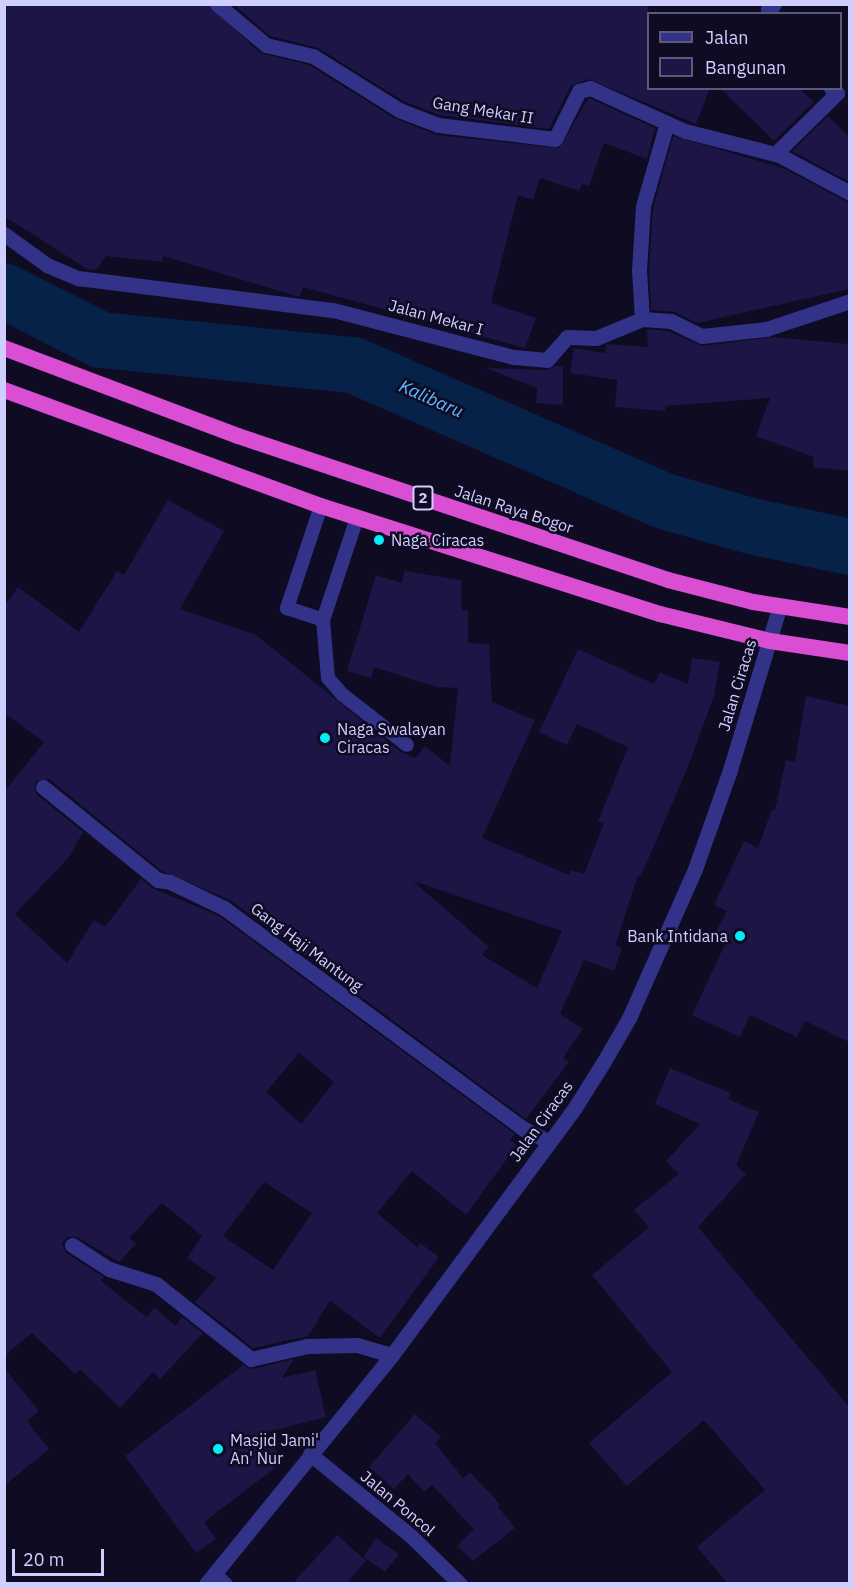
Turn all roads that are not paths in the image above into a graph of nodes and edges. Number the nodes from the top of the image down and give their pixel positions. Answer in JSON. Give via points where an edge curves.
{"nodes":[{"id":1,"x":217,"y":4,"type":"edge"},
{"id":2,"x":833,"y":90,"type":"edge"},
{"id":3,"x":667,"y":123,"type":"junction"},
{"id":4,"x":777,"y":154,"type":"junction"},
{"id":5,"x":849,"y":193,"type":"edge"},
{"id":6,"x":4,"y":234,"type":"edge"},
{"id":7,"x":849,"y":301,"type":"edge"},
{"id":8,"x":642,"y":319,"type":"junction"},
{"id":9,"x":4,"y":348,"type":"edge"},
{"id":10,"x":6,"y":393,"type":"edge"},
{"id":11,"x":321,"y":506,"type":"junction"},
{"id":12,"x":357,"y":518,"type":"junction"},
{"id":13,"x":779,"y":608,"type":"junction"},
{"id":14,"x":849,"y":617,"type":"edge"},
{"id":15,"x":323,"y":620,"type":"junction"},
{"id":16,"x":770,"y":641,"type":"junction"},
{"id":17,"x":849,"y":653,"type":"edge"},
{"id":18,"x":407,"y":744,"type":"dead end"},
{"id":19,"x":43,"y":787,"type":"dead end"},
{"id":20,"x":549,"y":1142,"type":"junction"},
{"id":21,"x":72,"y":1245,"type":"dead end"},
{"id":22,"x":392,"y":1355,"type":"junction"},
{"id":23,"x":310,"y":1454,"type":"junction"},
{"id":24,"x":215,"y":1580,"type":"edge"},
{"id":25,"x":460,"y":1584,"type":"edge"}],
"edges":[{"from":1,"to":3,"type":"street","name":"Gang Mekar II","via":[[266,45],[313,56],[399,110],[438,124],[555,139],[584,88]]},
{"from":2,"to":4,"type":"street","via":[[837,93]]},
{"from":3,"to":4,"type":"street"},
{"from":3,"to":8,"type":"street","via":[[643,206],[639,270]]},
{"from":4,"to":5,"type":"street"},
{"from":6,"to":8,"type":"street","name":"Jalan Mekar I","via":[[47,265],[78,278],[333,310],[514,357],[547,360],[567,337],[596,338]]},
{"from":7,"to":8,"type":"street","name":"Jalan Mekar I","via":[[766,329],[702,336],[671,321]]},
{"from":9,"to":13,"type":"highway","name":"Jalan Raya Bogor","number":"2","via":[[272,448],[668,580]]},
{"from":10,"to":11,"type":"highway","number":"2"},
{"from":11,"to":12,"type":"highway","number":"2"},
{"from":11,"to":15,"type":"lane","via":[[286,608]]},
{"from":12,"to":15,"type":"lane"},
{"from":12,"to":16,"type":"highway","number":"2","via":[[660,614]]},
{"from":13,"to":14,"type":"highway","name":"Jalan Raya Bogor","number":"2"},
{"from":13,"to":16,"type":"street","name":"Jalan Ciracas"},
{"from":15,"to":18,"type":"lane","via":[[328,678],[343,695]]},
{"from":16,"to":17,"type":"highway","number":"2"},
{"from":16,"to":20,"type":"street","name":"Jalan Ciracas","via":[[694,869],[653,964],[603,1063]]},
{"from":19,"to":20,"type":"street","name":"Gang Haji Mantung","via":[[158,880],[173,883],[224,908],[524,1129]]},
{"from":20,"to":22,"type":"street","name":"Jalan Ciracas"},
{"from":21,"to":22,"type":"street","via":[[108,1269],[156,1284],[239,1354],[251,1359],[307,1346],[357,1345]]},
{"from":22,"to":23,"type":"street","name":"Jalan Ciracas"},
{"from":23,"to":24,"type":"street","name":"Jalan Ciracas"},
{"from":23,"to":25,"type":"street","name":"Jalan Poncol","via":[[411,1536]]}]}
